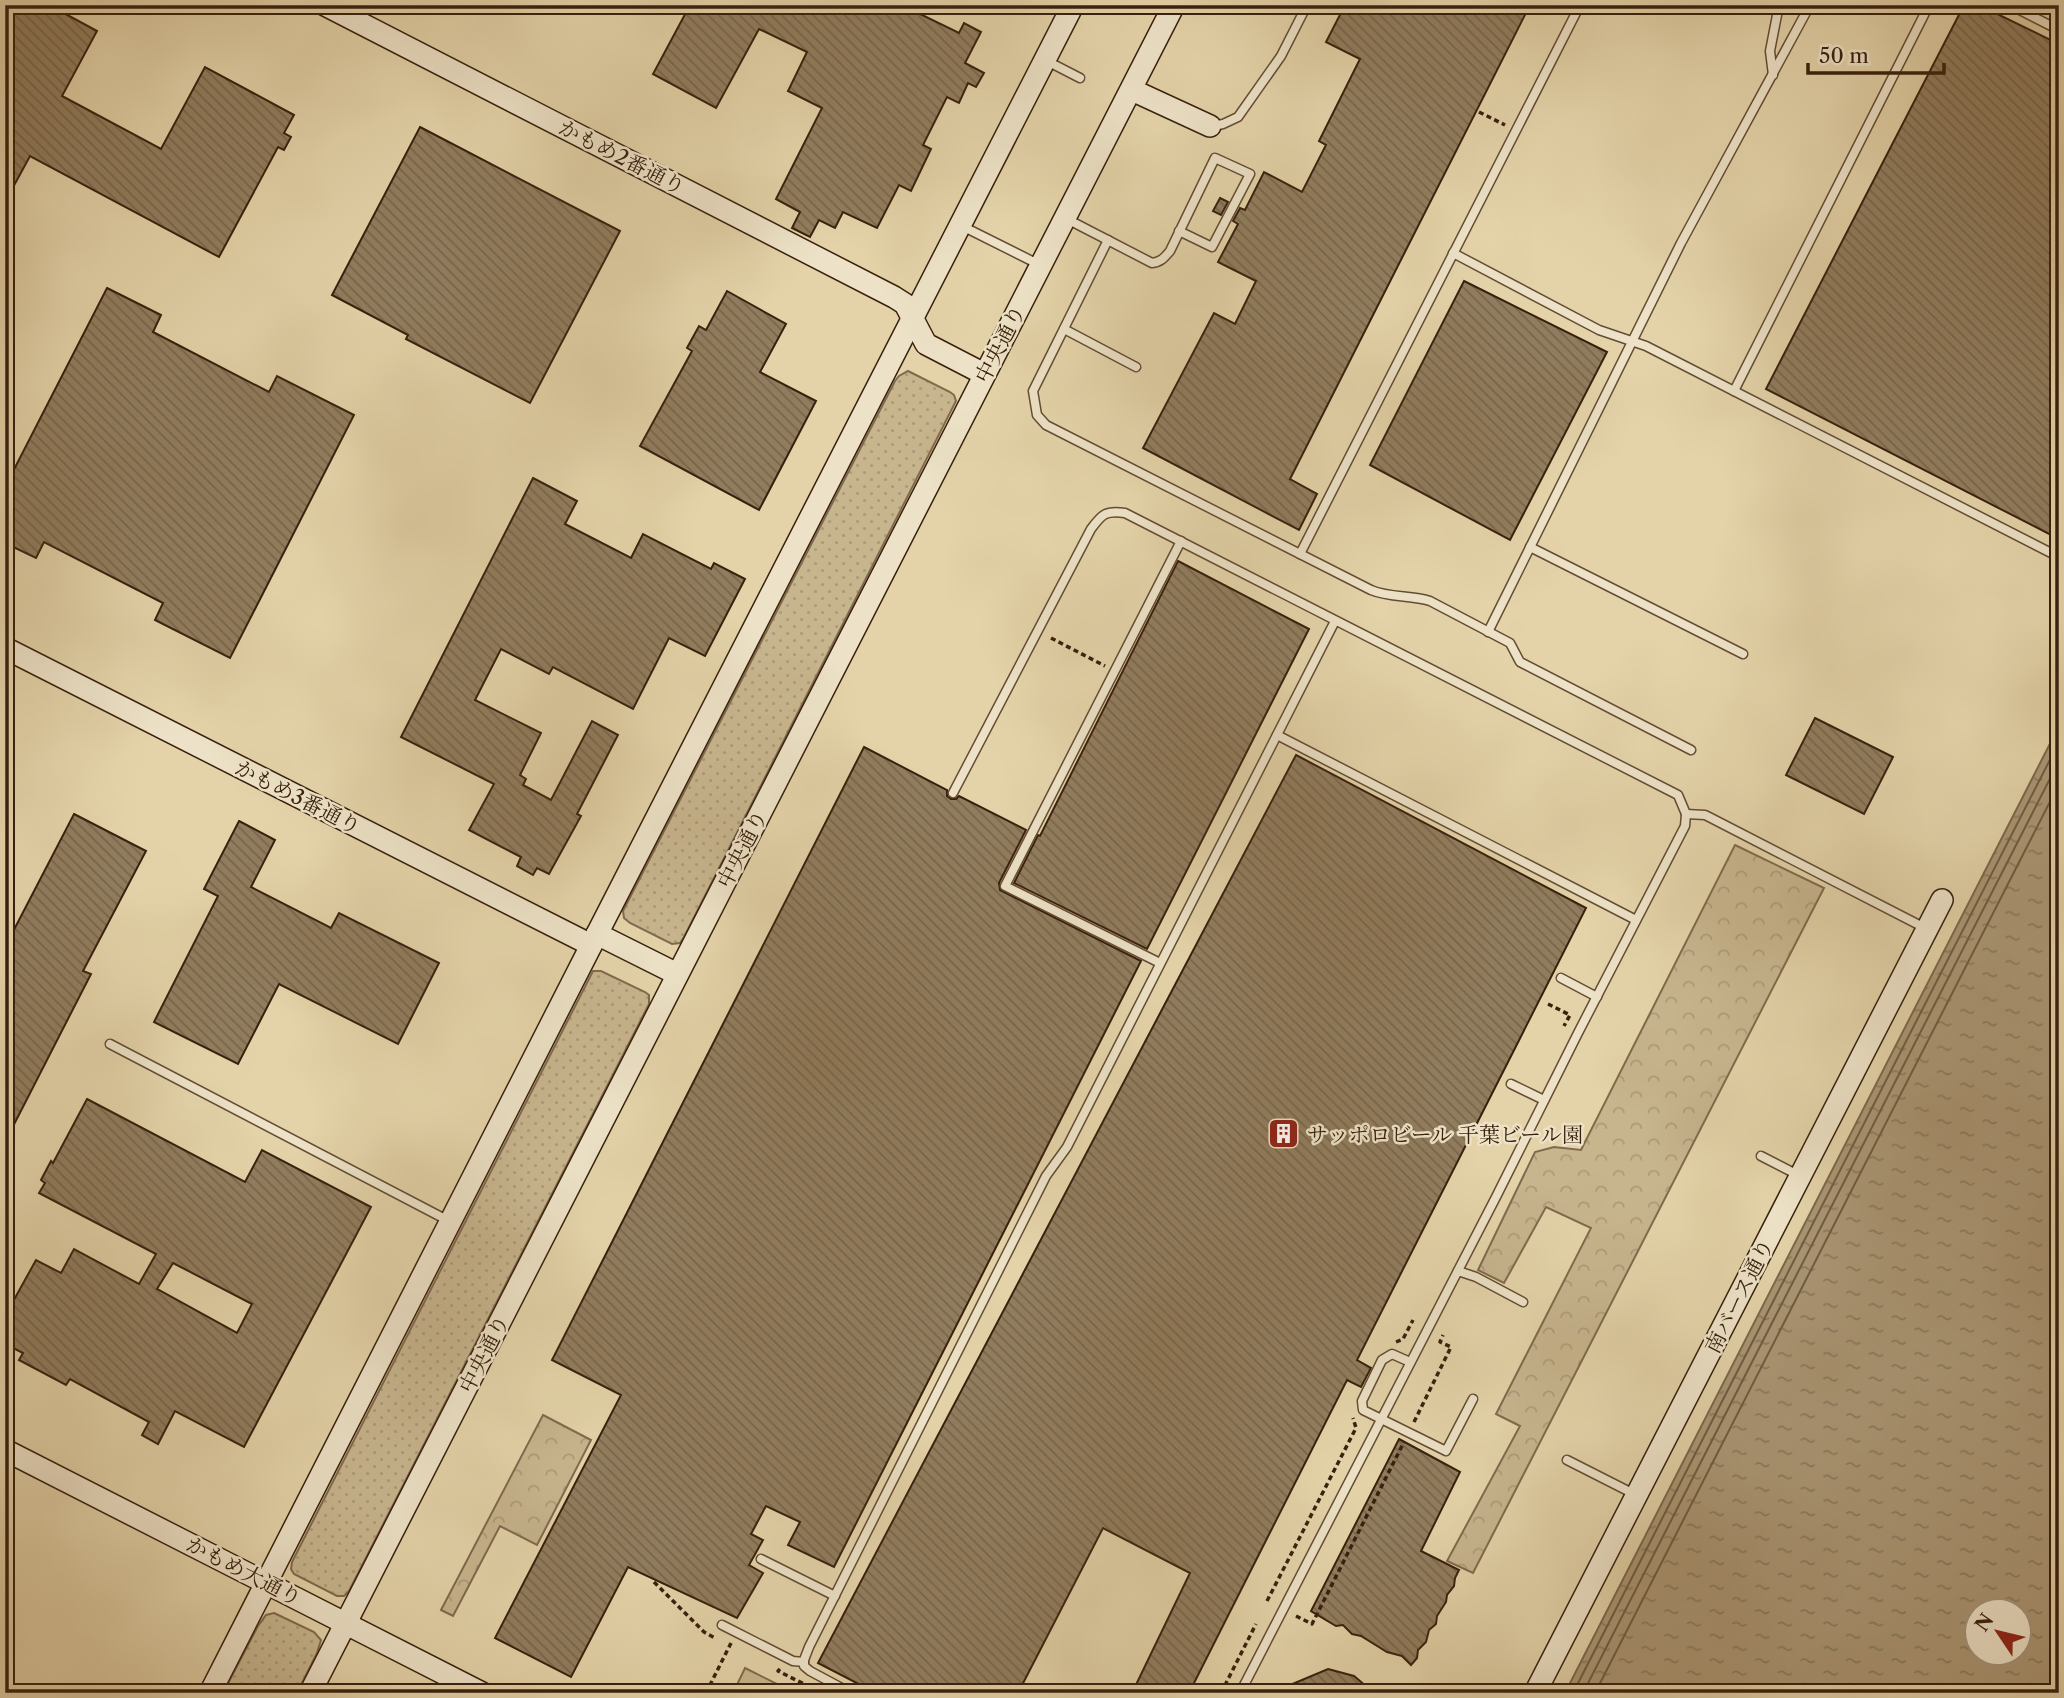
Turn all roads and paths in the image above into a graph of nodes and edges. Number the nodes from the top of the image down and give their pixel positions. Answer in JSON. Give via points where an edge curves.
{"nodes":[{"id":1,"x":325,"y":5,"type":"edge"},
{"id":2,"x":1073,"y":5,"type":"edge"},
{"id":3,"x":1174,"y":5,"type":"edge"},
{"id":4,"x":1307,"y":5,"type":"edge"},
{"id":5,"x":1580,"y":5,"type":"edge"},
{"id":6,"x":1779,"y":5,"type":"edge"},
{"id":7,"x":1810,"y":5,"type":"edge"},
{"id":8,"x":1929,"y":5,"type":"edge"},
{"id":9,"x":2010,"y":5,"type":"edge"},
{"id":10,"x":2059,"y":30,"type":"edge"},
{"id":11,"x":1045,"y":60,"type":"junction"},
{"id":12,"x":1773,"y":75,"type":"junction"},
{"id":13,"x":1080,"y":78,"type":"dead end"},
{"id":14,"x":1132,"y":90,"type":"junction"},
{"id":15,"x":1479,"y":112,"type":"dead end"},
{"id":16,"x":1506,"y":125,"type":"dead end"},
{"id":17,"x":1210,"y":126,"type":"joint"},
{"id":18,"x":1065,"y":218,"type":"junction"},
{"id":19,"x":960,"y":225,"type":"junction"},
{"id":20,"x":1179,"y":231,"type":"junction"},
{"id":21,"x":1108,"y":240,"type":"junction"},
{"id":22,"x":1453,"y":253,"type":"junction"},
{"id":23,"x":1041,"y":266,"type":"junction"},
{"id":24,"x":913,"y":316,"type":"junction"},
{"id":25,"x":1064,"y":329,"type":"junction"},
{"id":26,"x":1633,"y":341,"type":"junction"},
{"id":27,"x":1136,"y":367,"type":"dead end"},
{"id":28,"x":984,"y":374,"type":"junction"},
{"id":29,"x":1734,"y":391,"type":"junction"},
{"id":30,"x":1181,"y":541,"type":"junction"},
{"id":31,"x":1530,"y":547,"type":"junction"},
{"id":32,"x":1300,"y":554,"type":"junction"},
{"id":33,"x":2059,"y":557,"type":"edge"},
{"id":34,"x":1335,"y":621,"type":"junction"},
{"id":35,"x":1488,"y":632,"type":"junction"},
{"id":36,"x":1051,"y":638,"type":"dead end"},
{"id":37,"x":5,"y":648,"type":"edge"},
{"id":38,"x":1742,"y":654,"type":"dead end"},
{"id":39,"x":1114,"y":671,"type":"junction"},
{"id":40,"x":1277,"y":735,"type":"junction"},
{"id":41,"x":1691,"y":750,"type":"dead end"},
{"id":42,"x":953,"y":793,"type":"dead end"},
{"id":43,"x":1686,"y":814,"type":"junction"},
{"id":44,"x":1942,"y":900,"type":"dead end"},
{"id":45,"x":1636,"y":920,"type":"junction"},
{"id":46,"x":1927,"y":930,"type":"junction"},
{"id":47,"x":594,"y":939,"type":"junction"},
{"id":48,"x":1160,"y":963,"type":"junction"},
{"id":49,"x":677,"y":974,"type":"junction"},
{"id":50,"x":1561,"y":978,"type":"dead end"},
{"id":51,"x":1597,"y":997,"type":"junction"},
{"id":52,"x":1548,"y":1004,"type":"dead end"},
{"id":53,"x":1564,"y":1026,"type":"dead end"},
{"id":54,"x":110,"y":1044,"type":"dead end"},
{"id":55,"x":1511,"y":1084,"type":"dead end"},
{"id":56,"x":1544,"y":1100,"type":"junction"},
{"id":57,"x":1761,"y":1156,"type":"dead end"},
{"id":58,"x":1800,"y":1176,"type":"junction"},
{"id":59,"x":450,"y":1222,"type":"junction"},
{"id":60,"x":1458,"y":1271,"type":"junction"},
{"id":61,"x":1523,"y":1302,"type":"dead end"},
{"id":62,"x":1413,"y":1320,"type":"dead end"},
{"id":63,"x":1443,"y":1335,"type":"dead end"},
{"id":64,"x":1391,"y":1344,"type":"dead end"},
{"id":65,"x":1410,"y":1362,"type":"junction"},
{"id":66,"x":1473,"y":1399,"type":"dead end"},
{"id":67,"x":1349,"y":1408,"type":"dead end"},
{"id":68,"x":1381,"y":1418,"type":"junction"},
{"id":69,"x":1409,"y":1432,"type":"junction"},
{"id":70,"x":5,"y":1450,"type":"edge"},
{"id":71,"x":1567,"y":1460,"type":"dead end"},
{"id":72,"x":1637,"y":1495,"type":"junction"},
{"id":73,"x":761,"y":1559,"type":"dead end"},
{"id":74,"x":654,"y":1582,"type":"dead end"},
{"id":75,"x":267,"y":1583,"type":"junction"},
{"id":76,"x":835,"y":1596,"type":"junction"},
{"id":77,"x":1267,"y":1601,"type":"dead end"},
{"id":78,"x":1296,"y":1616,"type":"dead end"},
{"id":79,"x":346,"y":1623,"type":"junction"},
{"id":80,"x":722,"y":1625,"type":"dead end"},
{"id":81,"x":1256,"y":1625,"type":"dead end"},
{"id":82,"x":733,"y":1639,"type":"dead end"},
{"id":83,"x":730,"y":1646,"type":"junction"},
{"id":84,"x":804,"y":1662,"type":"junction"},
{"id":85,"x":782,"y":1664,"type":"dead end"},
{"id":86,"x":810,"y":1687,"type":"dead end"},
{"id":87,"x":210,"y":1693,"type":"edge"},
{"id":88,"x":310,"y":1693,"type":"edge"},
{"id":89,"x":482,"y":1693,"type":"edge"},
{"id":90,"x":706,"y":1693,"type":"edge"},
{"id":91,"x":851,"y":1693,"type":"edge"},
{"id":92,"x":1221,"y":1693,"type":"edge"},
{"id":93,"x":1240,"y":1693,"type":"edge"},
{"id":94,"x":1535,"y":1693,"type":"edge"}],
"edges":[{"from":1,"to":24,"type":"street","name":"かもめ2番通り","via":[[894,297]]},
{"from":2,"to":11,"type":"street"},
{"from":3,"to":14,"type":"street","name":"中央通り"},
{"from":4,"to":17,"type":"lane","via":[[1281,56],[1238,117]]},
{"from":5,"to":22,"type":"lane"},
{"from":6,"to":12,"type":"lane","via":[[1770,51]]},
{"from":7,"to":12,"type":"lane"},
{"from":8,"to":29,"type":"lane"},
{"from":9,"to":10,"type":"lane"},
{"from":11,"to":13,"type":"lane"},
{"from":11,"to":19,"type":"street"},
{"from":12,"to":26,"type":"lane"},
{"from":14,"to":17,"type":"street"},
{"from":14,"to":18,"type":"street","name":"中央通り"},
{"from":15,"to":16,"type":"path"},
{"from":18,"to":21,"type":"lane"},
{"from":18,"to":23,"type":"street","name":"中央通り"},
{"from":19,"to":23,"type":"lane"},
{"from":19,"to":24,"type":"street"},
{"from":20,"to":20,"type":"lane","via":[[1215,158],[1250,174],[1212,247]]},
{"from":20,"to":21,"type":"lane","via":[[1170,251],[1152,263]]},
{"from":21,"to":25,"type":"lane"},
{"from":22,"to":26,"type":"lane","via":[[1599,330]]},
{"from":22,"to":32,"type":"lane"},
{"from":23,"to":28,"type":"street","name":"中央通り"},
{"from":24,"to":28,"type":"street","name":"かもめ2番通り","via":[[926,344]]},
{"from":24,"to":47,"type":"street"},
{"from":25,"to":27,"type":"lane"},
{"from":25,"to":32,"type":"lane","via":[[1033,391],[1037,415],[1046,425]]},
{"from":26,"to":29,"type":"lane"},
{"from":26,"to":31,"type":"lane"},
{"from":28,"to":49,"type":"street","name":"中央通り"},
{"from":29,"to":33,"type":"lane"},
{"from":30,"to":34,"type":"lane"},
{"from":30,"to":39,"type":"lane"},
{"from":30,"to":42,"type":"lane","via":[[1125,513],[1102,515]]},
{"from":31,"to":35,"type":"lane"},
{"from":31,"to":38,"type":"lane"},
{"from":32,"to":35,"type":"lane","via":[[1371,590],[1419,598]]},
{"from":34,"to":40,"type":"lane"},
{"from":34,"to":43,"type":"lane","via":[[1678,795]]},
{"from":35,"to":41,"type":"lane","via":[[1510,643],[1520,662]]},
{"from":36,"to":39,"type":"path"},
{"from":37,"to":47,"type":"street","name":"かもめ3番通り"},
{"from":39,"to":48,"type":"lane","via":[[1005,886]]},
{"from":40,"to":45,"type":"lane"},
{"from":40,"to":48,"type":"lane"},
{"from":43,"to":45,"type":"lane","via":[[1685,825]]},
{"from":43,"to":46,"type":"lane","via":[[1705,815]]},
{"from":44,"to":46,"type":"street","name":"南バース通り"},
{"from":45,"to":51,"type":"lane"},
{"from":46,"to":58,"type":"street","name":"南バース通り"},
{"from":47,"to":49,"type":"street","name":"かもめ3番通り"},
{"from":47,"to":59,"type":"street"},
{"from":48,"to":76,"type":"lane","via":[[1067,1147],[1046,1176]]},
{"from":49,"to":79,"type":"street","name":"中央通り"},
{"from":50,"to":51,"type":"lane"},
{"from":51,"to":56,"type":"lane"},
{"from":52,"to":53,"type":"path","via":[[1570,1015]]},
{"from":54,"to":59,"type":"lane"},
{"from":55,"to":56,"type":"lane"},
{"from":56,"to":60,"type":"lane"},
{"from":57,"to":58,"type":"lane"},
{"from":58,"to":72,"type":"street","name":"南バース通り"},
{"from":59,"to":75,"type":"street"},
{"from":60,"to":61,"type":"lane"},
{"from":60,"to":65,"type":"lane"},
{"from":62,"to":64,"type":"path","via":[[1403,1339]]},
{"from":63,"to":69,"type":"path","via":[[1440,1342],[1451,1348]]},
{"from":65,"to":68,"type":"lane"},
{"from":65,"to":68,"type":"lane","via":[[1392,1354],[1382,1360],[1362,1401],[1363,1410]]},
{"from":66,"to":69,"type":"lane","via":[[1446,1451]]},
{"from":67,"to":77,"type":"path","via":[[1356,1428]]},
{"from":68,"to":69,"type":"lane"},
{"from":68,"to":93,"type":"lane"},
{"from":69,"to":78,"type":"path","via":[[1312,1624]]},
{"from":70,"to":75,"type":"street","name":"かもめ大通り"},
{"from":71,"to":72,"type":"lane"},
{"from":72,"to":94,"type":"street","name":"南バース通り"},
{"from":73,"to":76,"type":"lane"},
{"from":74,"to":83,"type":"path","via":[[704,1632]]},
{"from":75,"to":79,"type":"street","name":"かもめ大通り"},
{"from":75,"to":87,"type":"street"},
{"from":76,"to":84,"type":"lane"},
{"from":79,"to":88,"type":"street","name":"中央通り"},
{"from":79,"to":89,"type":"street","name":"かもめ大通り"},
{"from":80,"to":84,"type":"lane","via":[[793,1661]]},
{"from":81,"to":92,"type":"path"},
{"from":82,"to":83,"type":"path"},
{"from":83,"to":90,"type":"path"},
{"from":84,"to":91,"type":"lane","via":[[810,1671]]},
{"from":85,"to":86,"type":"path","via":[[778,1671]]}]}
